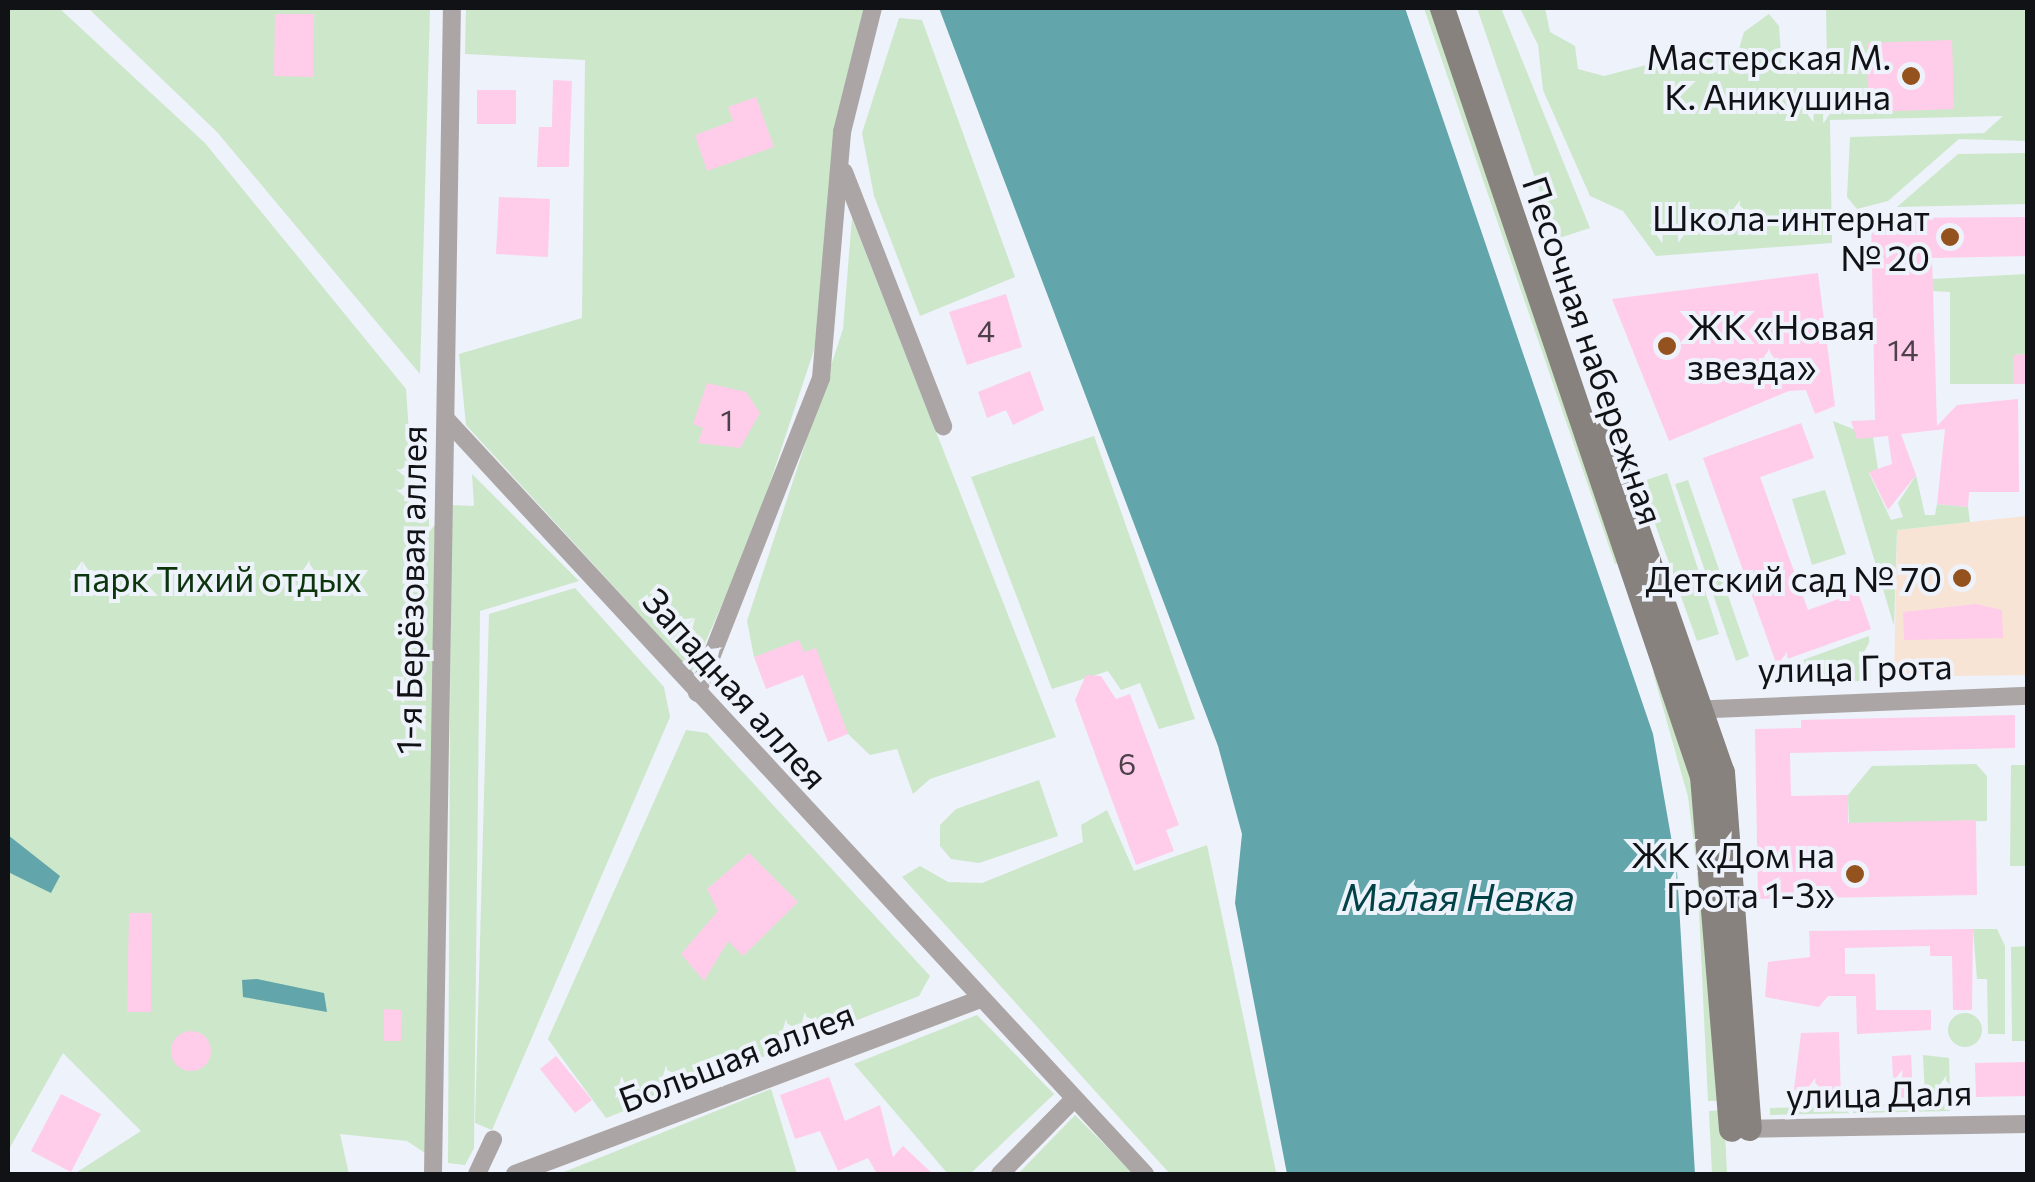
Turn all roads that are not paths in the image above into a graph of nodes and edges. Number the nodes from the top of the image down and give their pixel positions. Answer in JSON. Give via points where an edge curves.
{"nodes":[{"id":1,"x":452,"y":8,"type":"edge"},
{"id":2,"x":872,"y":8,"type":"edge"},
{"id":3,"x":1442,"y":8,"type":"edge"},
{"id":4,"x":1460,"y":8,"type":"edge"},
{"id":5,"x":842,"y":167,"type":"junction"},
{"id":6,"x":446,"y":418,"type":"junction"},
{"id":7,"x":944,"y":426,"type":"dead end"},
{"id":8,"x":698,"y":693,"type":"junction"},
{"id":9,"x":2028,"y":696,"type":"edge"},
{"id":10,"x":1694,"y":708,"type":"junction"},
{"id":11,"x":980,"y":999,"type":"junction"},
{"id":12,"x":1074,"y":1099,"type":"junction"},
{"id":13,"x":2028,"y":1124,"type":"edge"},
{"id":14,"x":1740,"y":1129,"type":"joint"},
{"id":15,"x":493,"y":1139,"type":"dead end"},
{"id":16,"x":479,"y":1173,"type":"edge"},
{"id":17,"x":433,"y":1174,"type":"edge"},
{"id":18,"x":516,"y":1174,"type":"edge"},
{"id":19,"x":1000,"y":1174,"type":"edge"},
{"id":20,"x":1145,"y":1174,"type":"edge"}],
"edges":[{"from":1,"to":6,"type":"street","name":"1-я Берёзовая аллея"},
{"from":2,"to":5,"type":"street"},
{"from":3,"to":10,"type":"main road","name":"Песочная набережная"},
{"from":4,"to":10,"type":"main road","name":"Песочная набережная"},
{"from":5,"to":7,"type":"street"},
{"from":5,"to":8,"type":"street","via":[[822,378]]},
{"from":6,"to":8,"type":"street","name":"Западная аллея"},
{"from":6,"to":17,"type":"street","name":"1-я Берёзовая аллея"},
{"from":8,"to":11,"type":"street","name":"Западная аллея"},
{"from":9,"to":10,"type":"street","name":"улица Грота"},
{"from":10,"to":14,"type":"main road","name":"Песочная набережная"},
{"from":11,"to":12,"type":"street","name":"Западная аллея"},
{"from":11,"to":18,"type":"street","name":"Большая аллея"},
{"from":12,"to":19,"type":"street"},
{"from":12,"to":20,"type":"street","name":"Западная аллея"},
{"from":13,"to":14,"type":"street","name":"улица Даля"},
{"from":15,"to":16,"type":"street"}]}
